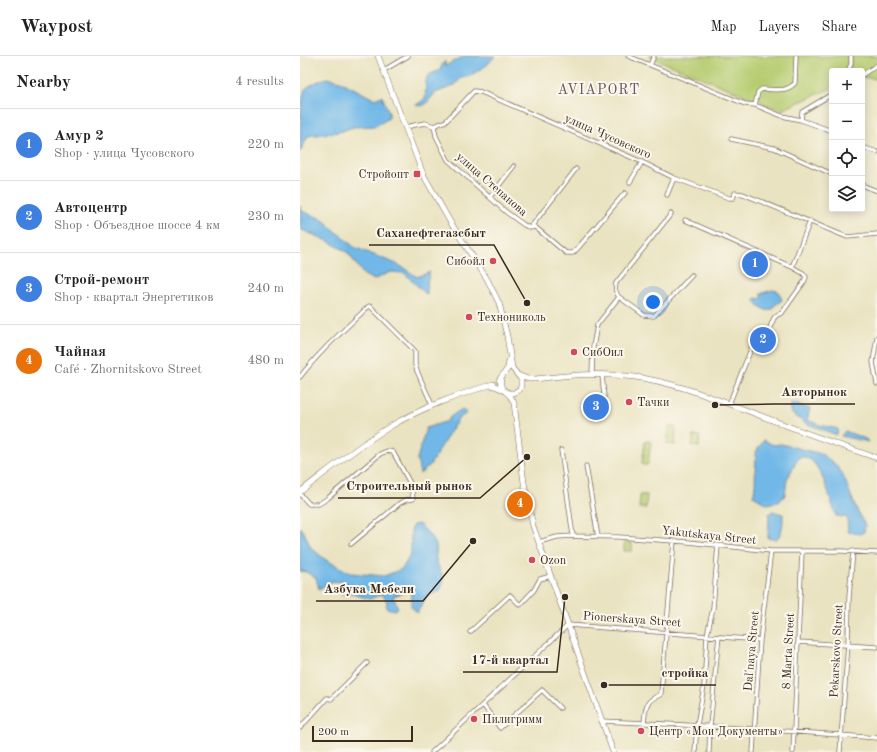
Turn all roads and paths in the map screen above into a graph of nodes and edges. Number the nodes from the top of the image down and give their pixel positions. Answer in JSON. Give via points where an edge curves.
{"nodes":[{"id":1,"x":378,"y":56,"type":"edge"},
{"id":2,"x":408,"y":56,"type":"edge"},
{"id":3,"x":628,"y":56,"type":"edge"},
{"id":4,"x":654,"y":56,"type":"edge"},
{"id":5,"x":796,"y":56,"type":"edge"},
{"id":6,"x":851,"y":56,"type":"edge"},
{"id":7,"x":650,"y":65,"type":"junction"},
{"id":8,"x":877,"y":65,"type":"edge"},
{"id":9,"x":849,"y":68,"type":"edge"},
{"id":10,"x":384,"y":70,"type":"junction"},
{"id":11,"x":865,"y":73,"type":"edge"},
{"id":12,"x":829,"y":96,"type":"edge"},
{"id":13,"x":755,"y":105,"type":"junction"},
{"id":14,"x":801,"y":120,"type":"junction"},
{"id":15,"x":434,"y":126,"type":"junction"},
{"id":16,"x":405,"y":127,"type":"junction"},
{"id":17,"x":829,"y":130,"type":"edge"},
{"id":18,"x":731,"y":139,"type":"dead end"},
{"id":19,"x":865,"y":148,"type":"edge"},
{"id":20,"x":877,"y":152,"type":"edge"},
{"id":21,"x":642,"y":162,"type":"junction"},
{"id":22,"x":514,"y":166,"type":"dead end"},
{"id":23,"x":576,"y":169,"type":"dead end"},
{"id":24,"x":829,"y":173,"type":"edge"},
{"id":25,"x":674,"y":178,"type":"junction"},
{"id":26,"x":630,"y":182,"type":"dead end"},
{"id":27,"x":865,"y":186,"type":"edge"},
{"id":28,"x":877,"y":191,"type":"edge"},
{"id":29,"x":625,"y":193,"type":"dead end"},
{"id":30,"x":667,"y":195,"type":"dead end"},
{"id":31,"x":490,"y":197,"type":"junction"},
{"id":32,"x":671,"y":214,"type":"dead end"},
{"id":33,"x":685,"y":220,"type":"dead end"},
{"id":34,"x":810,"y":221,"type":"junction"},
{"id":35,"x":530,"y":228,"type":"junction"},
{"id":36,"x":877,"y":234,"type":"edge"},
{"id":37,"x":792,"y":267,"type":"junction"},
{"id":38,"x":692,"y":275,"type":"dead end"},
{"id":39,"x":619,"y":297,"type":"junction"},
{"id":40,"x":877,"y":338,"type":"edge"},
{"id":41,"x":509,"y":355,"type":"junction"},
{"id":42,"x":518,"y":374,"type":"junction"},
{"id":43,"x":592,"y":374,"type":"junction"},
{"id":44,"x":602,"y":374,"type":"junction"},
{"id":45,"x":502,"y":376,"type":"junction"},
{"id":46,"x":300,"y":377,"type":"edge"},
{"id":47,"x":535,"y":379,"type":"junction"},
{"id":48,"x":877,"y":384,"type":"edge"},
{"id":49,"x":490,"y":385,"type":"junction"},
{"id":50,"x":521,"y":387,"type":"junction"},
{"id":51,"x":505,"y":391,"type":"junction"},
{"id":52,"x":604,"y":397,"type":"dead end"},
{"id":53,"x":514,"y":403,"type":"junction"},
{"id":54,"x":729,"y":404,"type":"junction"},
{"id":55,"x":432,"y":405,"type":"junction"},
{"id":56,"x":561,"y":450,"type":"dead end"},
{"id":57,"x":877,"y":458,"type":"edge"},
{"id":58,"x":586,"y":466,"type":"dead end"},
{"id":59,"x":300,"y":493,"type":"edge"},
{"id":60,"x":573,"y":536,"type":"junction"},
{"id":61,"x":598,"y":537,"type":"junction"},
{"id":62,"x":674,"y":540,"type":"junction"},
{"id":63,"x":539,"y":542,"type":"junction"},
{"id":64,"x":351,"y":544,"type":"dead end"},
{"id":65,"x":718,"y":545,"type":"junction"},
{"id":66,"x":771,"y":551,"type":"junction"},
{"id":67,"x":802,"y":552,"type":"junction"},
{"id":68,"x":853,"y":552,"type":"junction"},
{"id":69,"x":877,"y":552,"type":"edge"},
{"id":70,"x":551,"y":576,"type":"junction"},
{"id":71,"x":568,"y":625,"type":"junction"},
{"id":72,"x":470,"y":632,"type":"dead end"},
{"id":73,"x":667,"y":632,"type":"junction"},
{"id":74,"x":707,"y":635,"type":"junction"},
{"id":75,"x":719,"y":636,"type":"junction"},
{"id":76,"x":760,"y":640,"type":"junction"},
{"id":77,"x":798,"y":642,"type":"junction"},
{"id":78,"x":848,"y":644,"type":"junction"},
{"id":79,"x":877,"y":647,"type":"edge"},
{"id":80,"x":367,"y":663,"type":"dead end"},
{"id":81,"x":483,"y":705,"type":"junction"},
{"id":82,"x":560,"y":708,"type":"dead end"},
{"id":83,"x":601,"y":721,"type":"junction"},
{"id":84,"x":644,"y":723,"type":"junction"},
{"id":85,"x":697,"y":725,"type":"junction"},
{"id":86,"x":710,"y":726,"type":"junction"},
{"id":87,"x":300,"y":728,"type":"edge"},
{"id":88,"x":755,"y":730,"type":"junction"},
{"id":89,"x":794,"y":732,"type":"junction"},
{"id":90,"x":841,"y":735,"type":"junction"},
{"id":91,"x":877,"y":738,"type":"edge"},
{"id":92,"x":432,"y":752,"type":"edge"},
{"id":93,"x":613,"y":752,"type":"edge"},
{"id":94,"x":695,"y":752,"type":"edge"},
{"id":95,"x":709,"y":752,"type":"edge"},
{"id":96,"x":753,"y":752,"type":"edge"},
{"id":97,"x":793,"y":752,"type":"edge"},
{"id":98,"x":840,"y":752,"type":"edge"}],
"edges":[{"from":1,"to":10,"type":"main road"},
{"from":2,"to":10,"type":"street"},
{"from":3,"to":7,"type":"street"},
{"from":4,"to":7,"type":"street"},
{"from":5,"to":13,"type":"street","via":[[795,83],[791,88],[762,89],[758,92]]},
{"from":6,"to":9,"type":"street"},
{"from":7,"to":13,"type":"street","via":[[745,104]]},
{"from":8,"to":11,"type":"street"},
{"from":10,"to":16,"type":"main road"},
{"from":12,"to":14,"type":"street","via":[[802,112]]},
{"from":13,"to":14,"type":"street","via":[[782,116]]},
{"from":14,"to":17,"type":"street"},
{"from":15,"to":16,"type":"street","via":[[425,123]]},
{"from":15,"to":21,"type":"street","name":"улица Чусовского","via":[[446,120],[474,91],[481,92]]},
{"from":15,"to":31,"type":"street","name":"улица Степанова","via":[[448,160]]},
{"from":16,"to":41,"type":"main road","via":[[431,191],[493,290],[502,313]]},
{"from":18,"to":24,"type":"street","via":[[774,148]]},
{"from":19,"to":20,"type":"street"},
{"from":21,"to":25,"type":"street","name":"улица Чусовского"},
{"from":21,"to":26,"type":"street"},
{"from":22,"to":31,"type":"street"},
{"from":23,"to":35,"type":"street"},
{"from":25,"to":30,"type":"street"},
{"from":25,"to":34,"type":"street","name":"улица Чусовского","via":[[729,198],[733,198],[735,193],[743,194]]},
{"from":27,"to":28,"type":"street"},
{"from":29,"to":35,"type":"street","name":"улица Степанова","via":[[573,253],[566,253],[535,227]]},
{"from":31,"to":35,"type":"street","name":"улица Степанова","via":[[506,212]]},
{"from":32,"to":39,"type":"street","via":[[616,283],[616,293]]},
{"from":33,"to":37,"type":"street"},
{"from":34,"to":36,"type":"street","name":"улица Чусовского","via":[[847,237]]},
{"from":34,"to":37,"type":"street"},
{"from":37,"to":54,"type":"street","via":[[804,272],[804,282],[782,313],[777,314],[769,330],[761,331],[753,344]]},
{"from":38,"to":39,"type":"street","via":[[654,316],[644,315]]},
{"from":39,"to":43,"type":"street","via":[[597,325]]},
{"from":40,"to":48,"type":"street","via":[[873,362]]},
{"from":41,"to":42,"type":"main road","via":[[512,368]]},
{"from":41,"to":45,"type":"main road","via":[[508,368]]},
{"from":42,"to":45,"type":"main road","via":[[510,372]]},
{"from":42,"to":47,"type":"main road"},
{"from":42,"to":50,"type":"main road"},
{"from":43,"to":44,"type":"main road"},
{"from":43,"to":47,"type":"main road"},
{"from":44,"to":52,"type":"street"},
{"from":44,"to":54,"type":"main road","via":[[649,379]]},
{"from":45,"to":49,"type":"main road","via":[[498,383]]},
{"from":45,"to":51,"type":"main road","via":[[500,382]]},
{"from":46,"to":55,"type":"street","via":[[369,306],[416,351],[415,365]]},
{"from":47,"to":50,"type":"main road"},
{"from":49,"to":51,"type":"main road"},
{"from":49,"to":55,"type":"main road"},
{"from":50,"to":51,"type":"main road","via":[[514,393]]},
{"from":50,"to":53,"type":"main road","via":[[515,395]]},
{"from":51,"to":53,"type":"main road","via":[[511,395]]},
{"from":53,"to":63,"type":"main road","via":[[529,513]]},
{"from":54,"to":57,"type":"main road"},
{"from":55,"to":59,"type":"main road","via":[[392,425],[366,442]]},
{"from":56,"to":60,"type":"street"},
{"from":58,"to":61,"type":"street"},
{"from":59,"to":64,"type":"street","via":[[309,504],[319,504],[380,454],[393,452],[411,485],[413,499],[400,503]]},
{"from":60,"to":61,"type":"street","name":"Yakutskaya Street"},
{"from":60,"to":63,"type":"street","name":"Yakutskaya Street"},
{"from":61,"to":62,"type":"street","name":"Yakutskaya Street"},
{"from":62,"to":65,"type":"street","name":"Yakutskaya Street"},
{"from":62,"to":73,"type":"street"},
{"from":63,"to":70,"type":"main road"},
{"from":65,"to":66,"type":"street","name":"Yakutskaya Street"},
{"from":65,"to":74,"type":"street","via":[[713,608]]},
{"from":66,"to":67,"type":"street","name":"Yakutskaya Street"},
{"from":66,"to":76,"type":"street","name":"Dal'naya Street"},
{"from":67,"to":68,"type":"street","name":"Yakutskaya Street"},
{"from":67,"to":77,"type":"street","name":"8 Marta Street"},
{"from":68,"to":69,"type":"street","name":"Yakutskaya Street"},
{"from":68,"to":78,"type":"street","name":"Pekarskovo Street"},
{"from":70,"to":71,"type":"main road"},
{"from":70,"to":72,"type":"street","via":[[540,579],[520,605],[510,595]]},
{"from":71,"to":73,"type":"street","name":"Pionerskaya Street"},
{"from":71,"to":81,"type":"street","name":"Pionerskaya Street"},
{"from":71,"to":83,"type":"main road"},
{"from":73,"to":74,"type":"street","name":"Pionerskaya Street"},
{"from":73,"to":84,"type":"street","via":[[661,693],[647,703]]},
{"from":74,"to":75,"type":"street","name":"Pionerskaya Street"},
{"from":74,"to":85,"type":"street","via":[[704,686]]},
{"from":75,"to":76,"type":"street","name":"Pionerskaya Street"},
{"from":75,"to":86,"type":"street"},
{"from":76,"to":88,"type":"street","name":"Dal'naya Street"},
{"from":77,"to":78,"type":"street"},
{"from":77,"to":89,"type":"street","name":"8 Marta Street"},
{"from":78,"to":79,"type":"street"},
{"from":78,"to":90,"type":"street","name":"Pekarskovo Street"},
{"from":80,"to":87,"type":"street","via":[[331,699],[327,698]]},
{"from":81,"to":82,"type":"street","via":[[500,728],[542,690]]},
{"from":81,"to":92,"type":"street","name":"Pionerskaya Street"},
{"from":83,"to":84,"type":"street"},
{"from":83,"to":93,"type":"main road"},
{"from":84,"to":85,"type":"street"},
{"from":85,"to":86,"type":"street"},
{"from":85,"to":94,"type":"street"},
{"from":86,"to":88,"type":"street"},
{"from":86,"to":95,"type":"street"},
{"from":88,"to":89,"type":"street"},
{"from":88,"to":96,"type":"street","name":"Dal'naya Street"},
{"from":89,"to":90,"type":"street"},
{"from":89,"to":97,"type":"street","name":"8 Marta Street"},
{"from":90,"to":91,"type":"street"},
{"from":90,"to":98,"type":"street","name":"Pekarskovo Street"}]}
